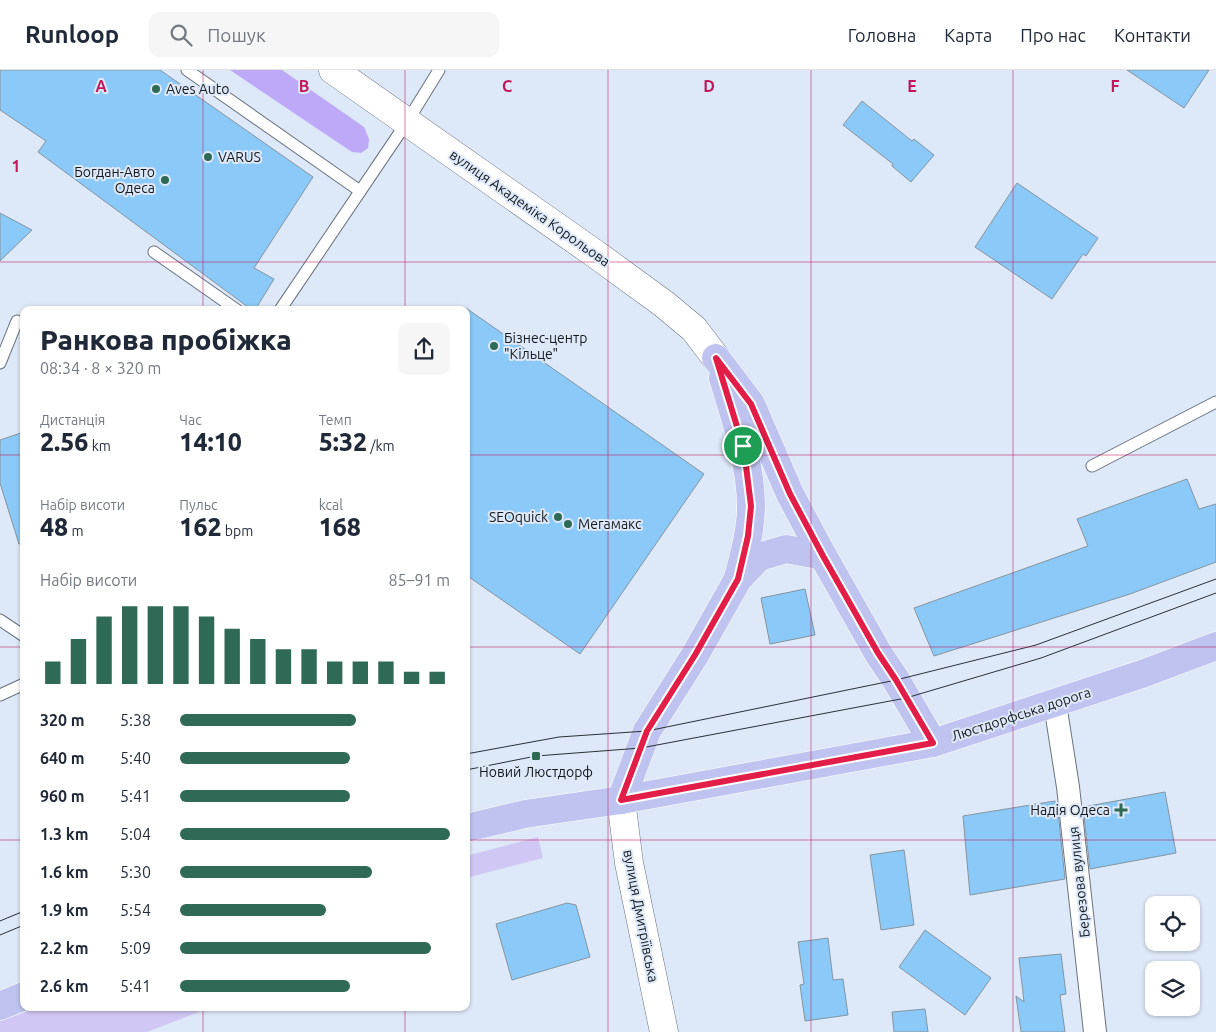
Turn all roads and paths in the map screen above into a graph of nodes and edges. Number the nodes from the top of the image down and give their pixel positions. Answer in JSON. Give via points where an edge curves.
{"nodes":[{"id":1,"x":187,"y":70,"type":"edge"},
{"id":2,"x":333,"y":70,"type":"edge"},
{"id":3,"x":439,"y":70,"type":"edge"},
{"id":4,"x":407,"y":122,"type":"junction"},
{"id":5,"x":360,"y":191,"type":"junction"},
{"id":6,"x":154,"y":252,"type":"dead end"},
{"id":7,"x":231,"y":306,"type":"edge"},
{"id":8,"x":283,"y":306,"type":"edge"},
{"id":9,"x":17,"y":321,"type":"dead end"},
{"id":10,"x":716,"y":358,"type":"junction"},
{"id":11,"x":0,"y":363,"type":"edge"},
{"id":12,"x":1216,"y":402,"type":"edge"},
{"id":13,"x":1092,"y":466,"type":"dead end"},
{"id":14,"x":823,"y":556,"type":"junction"},
{"id":15,"x":738,"y":579,"type":"junction"},
{"id":16,"x":0,"y":620,"type":"edge"},
{"id":17,"x":20,"y":633,"type":"edge"},
{"id":18,"x":1216,"y":646,"type":"edge"},
{"id":19,"x":20,"y":686,"type":"edge"},
{"id":20,"x":0,"y":695,"type":"edge"},
{"id":21,"x":1054,"y":704,"type":"junction"},
{"id":22,"x":933,"y":743,"type":"junction"},
{"id":23,"x":621,"y":800,"type":"junction"},
{"id":24,"x":470,"y":827,"type":"edge"},
{"id":25,"x":20,"y":998,"type":"edge"},
{"id":26,"x":0,"y":1006,"type":"edge"},
{"id":27,"x":664,"y":1032,"type":"edge"},
{"id":28,"x":1095,"y":1032,"type":"edge"}],
"edges":[{"from":1,"to":5,"type":"lane"},
{"from":2,"to":4,"type":"main road","name":"вулиця Академіка Корольова"},
{"from":3,"to":4,"type":"lane"},
{"from":4,"to":5,"type":"lane"},
{"from":4,"to":10,"type":"main road","name":"вулиця Академіка Корольова","via":[[664,304],[694,329]]},
{"from":5,"to":8,"type":"lane"},
{"from":6,"to":7,"type":"lane"},
{"from":9,"to":11,"type":"lane"},
{"from":10,"to":14,"type":"main road","via":[[751,404],[790,494]]},
{"from":10,"to":15,"type":"main road","via":[[743,446],[751,506]]},
{"from":12,"to":13,"type":"lane"},
{"from":14,"to":15,"type":"main road","via":[[786,549],[759,557]]},
{"from":14,"to":22,"type":"main road"},
{"from":15,"to":23,"type":"main road","via":[[647,731]]},
{"from":16,"to":17,"type":"lane"},
{"from":18,"to":21,"type":"main road","name":"Люстдорфська дорога"},
{"from":19,"to":20,"type":"lane"},
{"from":21,"to":22,"type":"main road","name":"Люстдорфська дорога"},
{"from":21,"to":28,"type":"street","name":"Березова вулиця","via":[[1068,787]]},
{"from":22,"to":23,"type":"main road","name":"Люстдорфська дорога"},
{"from":23,"to":24,"type":"main road","name":"Люстдорфська дорога","via":[[524,814]]},
{"from":23,"to":27,"type":"main road","name":"вулиця Дмитріївська","via":[[629,863]]},
{"from":25,"to":26,"type":"main road"}]}
